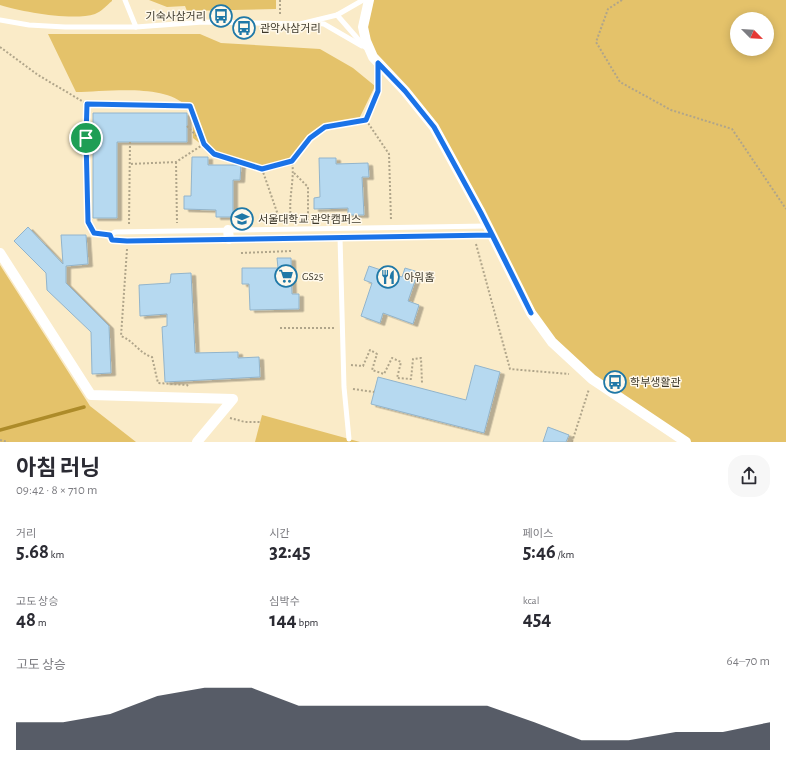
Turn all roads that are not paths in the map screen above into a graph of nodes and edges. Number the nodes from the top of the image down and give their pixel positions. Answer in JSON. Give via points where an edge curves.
{"nodes":[{"id":1,"x":125,"y":0,"type":"edge"},
{"id":2,"x":363,"y":0,"type":"edge"},
{"id":3,"x":369,"y":0,"type":"edge"},
{"id":4,"x":337,"y":15,"type":"junction"},
{"id":5,"x":0,"y":20,"type":"edge"},
{"id":6,"x":309,"y":23,"type":"junction"},
{"id":7,"x":136,"y":27,"type":"junction"},
{"id":8,"x":375,"y":60,"type":"junction"},
{"id":9,"x":456,"y":165,"type":"joint"},
{"id":10,"x":481,"y":213,"type":"joint"},
{"id":11,"x":490,"y":231,"type":"junction"},
{"id":12,"x":229,"y":234,"type":"junction"},
{"id":13,"x":340,"y":237,"type":"junction"},
{"id":14,"x":0,"y":254,"type":"edge"},
{"id":15,"x":531,"y":313,"type":"joint"},
{"id":16,"x":349,"y":439,"type":"dead end"},
{"id":17,"x":197,"y":442,"type":"edge"},
{"id":18,"x":686,"y":442,"type":"edge"}],
"edges":[{"from":1,"to":7,"type":"lane"},
{"from":2,"to":4,"type":"lane"},
{"from":3,"to":8,"type":"street","via":[[363,27]]},
{"from":4,"to":6,"type":"lane"},
{"from":4,"to":8,"type":"lane"},
{"from":5,"to":7,"type":"lane","via":[[51,26]]},
{"from":6,"to":7,"type":"lane","via":[[203,22]]},
{"from":6,"to":8,"type":"lane","via":[[324,24],[362,46]]},
{"from":8,"to":9,"type":"lane","via":[[405,91],[434,127]]},
{"from":9,"to":10,"type":"street"},
{"from":10,"to":11,"type":"lane"},
{"from":11,"to":12,"type":"lane","via":[[391,227],[290,229]]},
{"from":11,"to":13,"type":"lane","via":[[474,235]]},
{"from":11,"to":15,"type":"street"},
{"from":12,"to":12,"type":"lane","via":[[127,241],[112,240],[110,235],[129,231]]},
{"from":12,"to":13,"type":"lane"},
{"from":13,"to":16,"type":"lane","via":[[343,365]]},
{"from":14,"to":17,"type":"street","via":[[91,395],[233,399]]},
{"from":15,"to":18,"type":"lane","via":[[552,342],[592,379]]}]}
